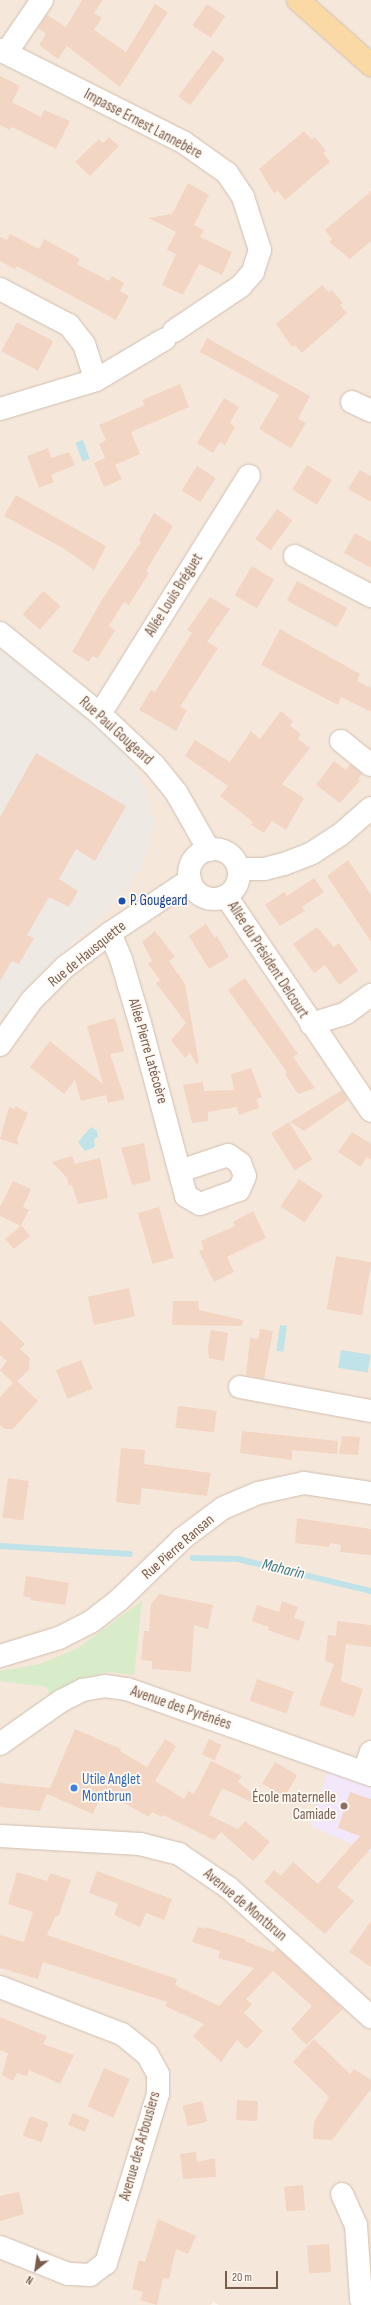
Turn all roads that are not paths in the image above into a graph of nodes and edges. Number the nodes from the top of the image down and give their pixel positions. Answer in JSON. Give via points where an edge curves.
{"nodes":[{"id":1,"x":42,"y":0,"type":"edge"},
{"id":2,"x":298,"y":0,"type":"edge"},
{"id":3,"x":3,"y":52,"type":"edge"},
{"id":4,"x":371,"y":65,"type":"edge"},
{"id":5,"x":0,"y":289,"type":"edge"},
{"id":6,"x":96,"y":380,"type":"junction"},
{"id":7,"x":352,"y":402,"type":"dead end"},
{"id":8,"x":0,"y":409,"type":"edge"},
{"id":9,"x":371,"y":411,"type":"edge"},
{"id":10,"x":248,"y":476,"type":"dead end"},
{"id":11,"x":295,"y":556,"type":"dead end"},
{"id":12,"x":371,"y":596,"type":"edge"},
{"id":13,"x":0,"y":633,"type":"edge"},
{"id":14,"x":100,"y":714,"type":"junction"},
{"id":15,"x":341,"y":741,"type":"dead end"},
{"id":16,"x":371,"y":765,"type":"edge"},
{"id":17,"x":371,"y":808,"type":"edge"},
{"id":18,"x":209,"y":850,"type":"junction"},
{"id":19,"x":239,"y":869,"type":"junction"},
{"id":20,"x":190,"y":880,"type":"junction"},
{"id":21,"x":226,"y":896,"type":"junction"},
{"id":22,"x":110,"y":933,"type":"junction"},
{"id":23,"x":371,"y":995,"type":"edge"},
{"id":24,"x":311,"y":1024,"type":"junction"},
{"id":25,"x":0,"y":1045,"type":"edge"},
{"id":26,"x":371,"y":1111,"type":"edge"},
{"id":27,"x":180,"y":1171,"type":"dead end"},
{"id":28,"x":240,"y":1387,"type":"dead end"},
{"id":29,"x":371,"y":1411,"type":"edge"},
{"id":30,"x":371,"y":1493,"type":"edge"},
{"id":31,"x":0,"y":1656,"type":"edge"},
{"id":32,"x":0,"y":1744,"type":"edge"},
{"id":33,"x":371,"y":1752,"type":"edge"},
{"id":34,"x":367,"y":1773,"type":"edge"},
{"id":35,"x":0,"y":1836,"type":"edge"},
{"id":36,"x":0,"y":1987,"type":"edge"},
{"id":37,"x":371,"y":2017,"type":"edge"},
{"id":38,"x":342,"y":2194,"type":"dead end"},
{"id":39,"x":0,"y":2247,"type":"edge"},
{"id":40,"x":370,"y":2305,"type":"edge"}],
"edges":[{"from":1,"to":3,"type":"street"},
{"from":2,"to":4,"type":"main road"},
{"from":3,"to":6,"type":"street","name":"Impasse Ernest Lannebère","via":[[183,142],[227,173],[243,197],[260,250],[254,272],[241,286]]},
{"from":5,"to":6,"type":"street","via":[[69,325],[84,344]]},
{"from":6,"to":8,"type":"street","name":"Impasse Ernest Lannebère"},
{"from":7,"to":9,"type":"street"},
{"from":10,"to":14,"type":"street","name":"Allée Louis Bréguet"},
{"from":11,"to":12,"type":"street"},
{"from":13,"to":14,"type":"street","name":"Rue Paul Gougeard"},
{"from":14,"to":18,"type":"street","name":"Rue Paul Gougeard","via":[[154,765],[176,792]]},
{"from":15,"to":16,"type":"street"},
{"from":17,"to":19,"type":"street","via":[[340,835],[312,854],[264,869]]},
{"from":18,"to":19,"type":"street","via":[[217,849],[231,855]]},
{"from":18,"to":20,"type":"street","via":[[202,852],[191,864]]},
{"from":19,"to":21,"type":"street","via":[[237,885]]},
{"from":20,"to":21,"type":"street","via":[[192,887],[204,897],[219,899]]},
{"from":20,"to":22,"type":"street","name":"Rue de Hausquette"},
{"from":21,"to":24,"type":"street","name":"Allée du Président Delcourt"},
{"from":22,"to":25,"type":"street","name":"Rue de Hausquette","via":[[65,967],[32,1000]]},
{"from":22,"to":27,"type":"street","name":"Allée Pierre Latécoère","via":[[121,959],[140,1023]]},
{"from":23,"to":24,"type":"street","name":"Allée du Président Delcourt","via":[[346,1013]]},
{"from":24,"to":26,"type":"street","name":"Allée du Président Delcourt"},
{"from":28,"to":29,"type":"street"},
{"from":30,"to":31,"type":"street","name":"Rue Pierre Ransan","via":[[304,1483],[258,1493],[223,1508],[183,1538],[119,1600],[92,1621],[59,1638]]},
{"from":32,"to":34,"type":"street","name":"Avenue des Pyrénées","via":[[62,1700],[83,1690],[105,1686],[127,1689]]},
{"from":33,"to":34,"type":"street"},
{"from":35,"to":37,"type":"street","name":"Avenue de Montbrun","via":[[140,1844],[178,1854],[229,1888]]},
{"from":36,"to":39,"type":"street","name":"Avenue des Arbousiers","via":[[122,2034],[147,2054],[158,2074],[158,2094],[106,2263],[90,2275],[68,2274]]},
{"from":38,"to":40,"type":"street","via":[[356,2225],[361,2299]]}]}
